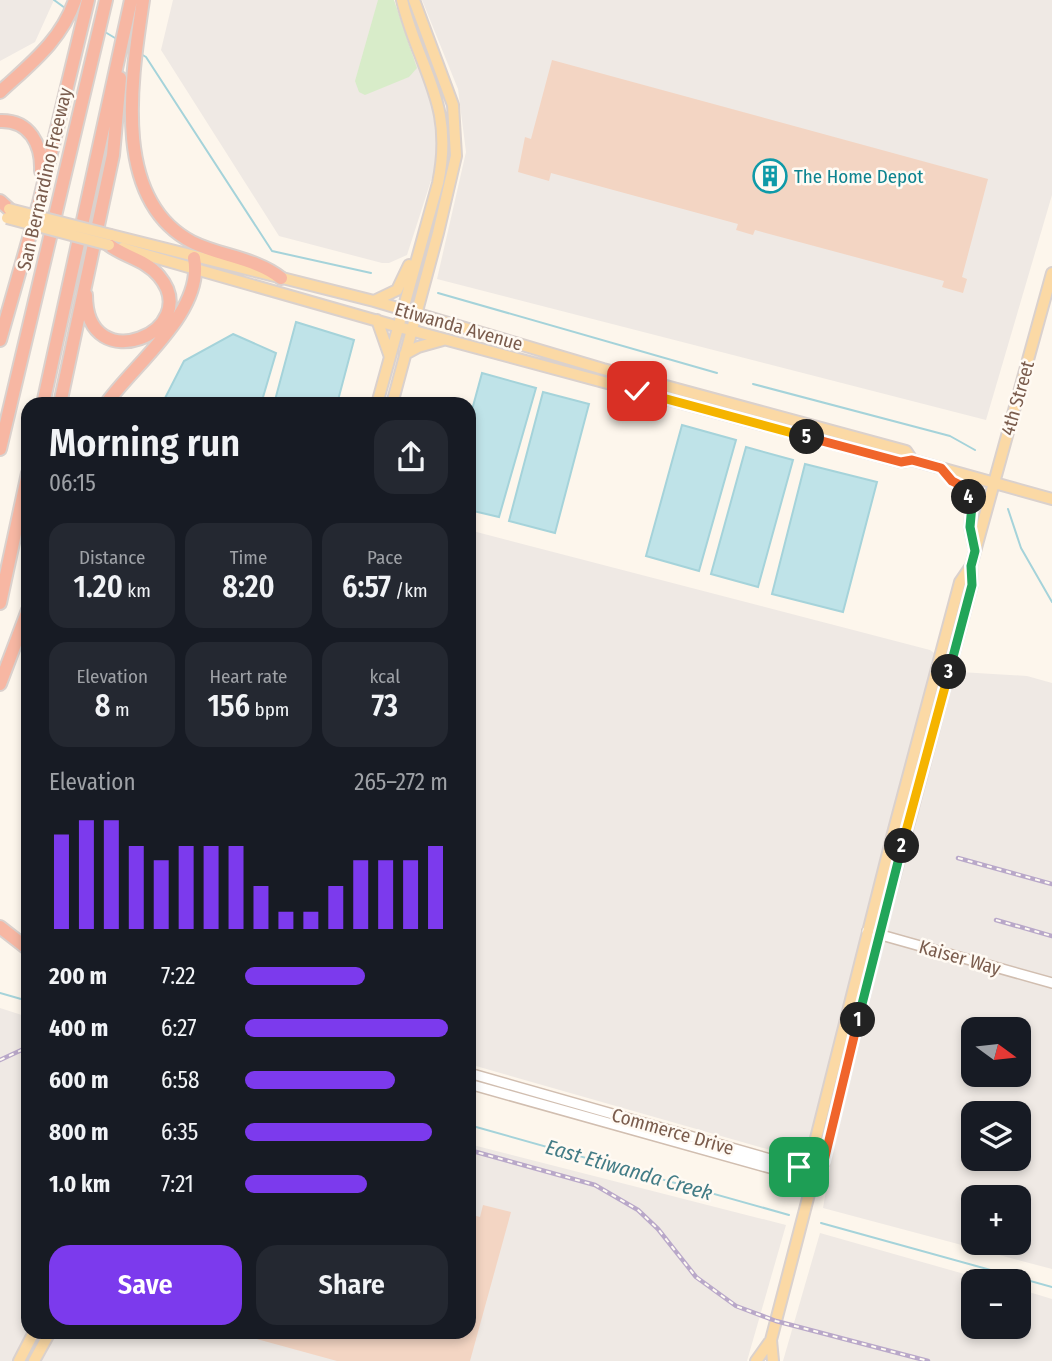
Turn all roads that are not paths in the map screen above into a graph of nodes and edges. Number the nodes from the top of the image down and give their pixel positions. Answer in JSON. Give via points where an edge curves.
{"nodes":[{"id":1,"x":88,"y":0,"type":"edge"},
{"id":2,"x":106,"y":0,"type":"edge"},
{"id":3,"x":131,"y":0,"type":"edge"},
{"id":4,"x":143,"y":0,"type":"edge"},
{"id":5,"x":402,"y":0,"type":"edge"},
{"id":6,"x":414,"y":0,"type":"edge"},
{"id":7,"x":73,"y":7,"type":"edge"},
{"id":8,"x":122,"y":42,"type":"junction"},
{"id":9,"x":0,"y":92,"type":"edge"},
{"id":10,"x":0,"y":121,"type":"edge"},
{"id":11,"x":438,"y":183,"type":"junction"},
{"id":12,"x":3,"y":210,"type":"edge"},
{"id":13,"x":36,"y":213,"type":"junction"},
{"id":14,"x":438,"y":233,"type":"junction"},
{"id":15,"x":110,"y":240,"type":"junction"},
{"id":16,"x":419,"y":249,"type":"junction"},
{"id":17,"x":90,"y":263,"type":"junction"},
{"id":18,"x":195,"y":263,"type":"junction"},
{"id":19,"x":1052,"y":273,"type":"edge"},
{"id":20,"x":281,"y":278,"type":"junction"},
{"id":21,"x":374,"y":301,"type":"junction"},
{"id":22,"x":403,"y":310,"type":"junction"},
{"id":23,"x":415,"y":314,"type":"junction"},
{"id":24,"x":377,"y":320,"type":"junction"},
{"id":25,"x":398,"y":327,"type":"junction"},
{"id":26,"x":411,"y":330,"type":"junction"},
{"id":27,"x":446,"y":339,"type":"junction"},
{"id":28,"x":0,"y":340,"type":"edge"},
{"id":29,"x":405,"y":354,"type":"junction"},
{"id":30,"x":390,"y":358,"type":"junction"},
{"id":31,"x":45,"y":397,"type":"edge"},
{"id":32,"x":61,"y":397,"type":"edge"},
{"id":33,"x":112,"y":397,"type":"edge"},
{"id":34,"x":379,"y":397,"type":"edge"},
{"id":35,"x":394,"y":397,"type":"edge"},
{"id":36,"x":0,"y":449,"type":"edge"},
{"id":37,"x":912,"y":460,"type":"junction"},
{"id":38,"x":941,"y":468,"type":"junction"},
{"id":39,"x":993,"y":483,"type":"junction"},
{"id":40,"x":1052,"y":499,"type":"edge"},
{"id":41,"x":21,"y":506,"type":"edge"},
{"id":42,"x":975,"y":551,"type":"junction"},
{"id":43,"x":971,"y":566,"type":"junction"},
{"id":44,"x":0,"y":603,"type":"edge"},
{"id":45,"x":21,"y":628,"type":"edge"},
{"id":46,"x":0,"y":684,"type":"edge"},
{"id":47,"x":0,"y":927,"type":"edge"},
{"id":48,"x":867,"y":931,"type":"junction"},
{"id":49,"x":879,"y":934,"type":"junction"},
{"id":50,"x":21,"y":944,"type":"edge"},
{"id":51,"x":1052,"y":983,"type":"edge"},
{"id":52,"x":476,"y":1075,"type":"edge"},
{"id":53,"x":476,"y":1086,"type":"edge"},
{"id":54,"x":814,"y":1175,"type":"junction"},
{"id":55,"x":30,"y":1339,"type":"edge"},
{"id":56,"x":46,"y":1339,"type":"edge"},
{"id":57,"x":771,"y":1340,"type":"junction"},
{"id":58,"x":19,"y":1361,"type":"edge"},
{"id":59,"x":34,"y":1361,"type":"edge"},
{"id":60,"x":756,"y":1361,"type":"edge"},
{"id":61,"x":774,"y":1361,"type":"edge"}],
"edges":[{"from":1,"to":13,"type":"highway"},
{"from":2,"to":36,"type":"highway","name":"San Bernardino Freeway"},
{"from":3,"to":8,"type":"highway"},
{"from":4,"to":20,"type":"highway","via":[[133,150],[140,182],[151,204],[192,242]]},
{"from":5,"to":11,"type":"main road","via":[[442,115],[444,149]]},
{"from":6,"to":14,"type":"main road","via":[[447,86],[456,129],[453,172]]},
{"from":7,"to":9,"type":"highway","via":[[44,52]]},
{"from":8,"to":17,"type":"highway","via":[[118,122]]},
{"from":8,"to":31,"type":"highway"},
{"from":10,"to":13,"type":"highway","via":[[25,128],[38,145],[42,161]]},
{"from":11,"to":14,"type":"main road","via":[[444,190]]},
{"from":11,"to":16,"type":"main road"},
{"from":12,"to":15,"type":"main road","name":"Etiwanda Avenue","bridge":true},
{"from":13,"to":28,"type":"highway"},
{"from":14,"to":23,"type":"main road"},
{"from":15,"to":17,"type":"highway","via":[[164,282],[168,307],[153,332],[124,342],[99,331],[86,303]]},
{"from":15,"to":18,"type":"main road","name":"Etiwanda Avenue"},
{"from":16,"to":21,"type":"main road","via":[[397,290]]},
{"from":16,"to":22,"type":"main road"},
{"from":17,"to":32,"type":"highway"},
{"from":18,"to":20,"type":"main road","name":"Etiwanda Avenue"},
{"from":18,"to":24,"type":"main road","name":"Etiwanda Avenue"},
{"from":18,"to":33,"type":"highway","via":[[174,326]]},
{"from":19,"to":39,"type":"main road","name":"4th Street"},
{"from":20,"to":21,"type":"main road","name":"Etiwanda Avenue"},
{"from":21,"to":22,"type":"main road","name":"Etiwanda Avenue"},
{"from":22,"to":23,"type":"main road","name":"Etiwanda Avenue"},
{"from":22,"to":25,"type":"main road"},
{"from":23,"to":26,"type":"main road"},
{"from":23,"to":37,"type":"main road","name":"Etiwanda Avenue","via":[[905,451]]},
{"from":24,"to":25,"type":"main road","name":"Etiwanda Avenue"},
{"from":24,"to":30,"type":"main road"},
{"from":25,"to":26,"type":"main road","name":"Etiwanda Avenue"},
{"from":25,"to":30,"type":"main road"},
{"from":26,"to":27,"type":"main road","name":"Etiwanda Avenue"},
{"from":26,"to":29,"type":"main road"},
{"from":27,"to":29,"type":"main road"},
{"from":27,"to":37,"type":"main road","name":"Etiwanda Avenue","via":[[901,462]]},
{"from":29,"to":35,"type":"main road"},
{"from":30,"to":34,"type":"main road"},
{"from":37,"to":38,"type":"main road","name":"Etiwanda Avenue"},
{"from":38,"to":39,"type":"main road","name":"Etiwanda Avenue"},
{"from":38,"to":42,"type":"main road","via":[[971,500]]},
{"from":39,"to":40,"type":"main road","name":"Etiwanda Avenue"},
{"from":39,"to":42,"type":"main road","name":"4th Street"},
{"from":41,"to":44,"type":"highway"},
{"from":42,"to":43,"type":"main road","name":"4th Street"},
{"from":43,"to":48,"type":"main road","via":[[960,582]]},
{"from":43,"to":49,"type":"main road","via":[[972,585]]},
{"from":45,"to":46,"type":"highway"},
{"from":47,"to":50,"type":"highway"},
{"from":48,"to":49,"type":"street","name":"Kaiser Way"},
{"from":48,"to":54,"type":"main road","via":[[811,1158]]},
{"from":49,"to":51,"type":"street","name":"Kaiser Way"},
{"from":49,"to":54,"type":"main road","via":[[824,1161]]},
{"from":52,"to":54,"type":"street","name":"Commerce Drive"},
{"from":53,"to":54,"type":"street","name":"Commerce Drive","via":[[798,1176]]},
{"from":54,"to":57,"type":"main road"},
{"from":55,"to":58,"type":"main road"},
{"from":56,"to":59,"type":"main road"},
{"from":57,"to":60,"type":"main road"},
{"from":57,"to":61,"type":"main road"}]}
